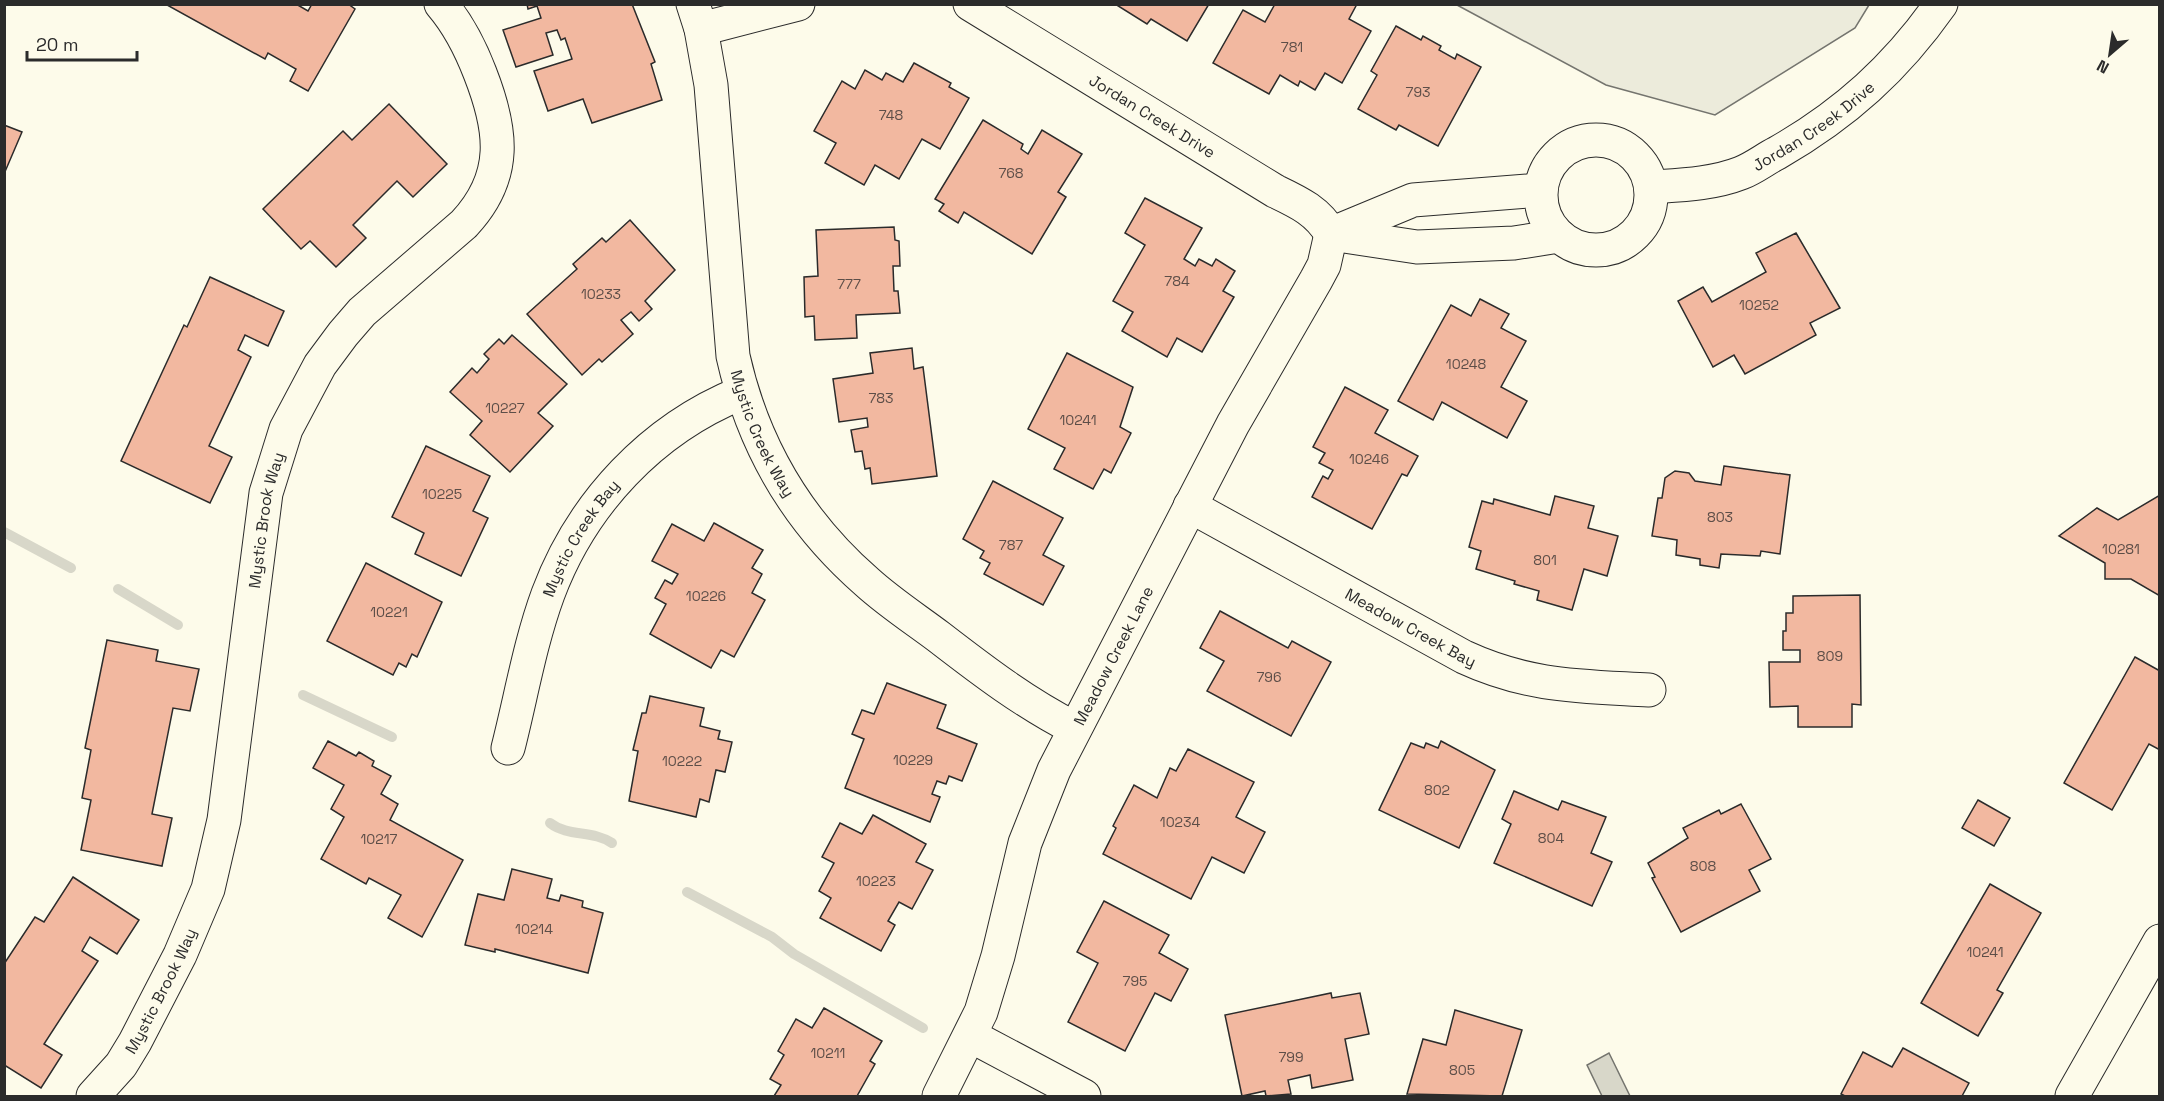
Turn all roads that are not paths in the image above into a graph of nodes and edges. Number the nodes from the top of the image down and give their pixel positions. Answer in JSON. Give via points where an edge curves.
{"nodes":[{"id":1,"x":441,"y":4,"type":"edge"},
{"id":2,"x":798,"y":4,"type":"edge"},
{"id":3,"x":970,"y":4,"type":"edge"},
{"id":4,"x":1941,"y":4,"type":"edge"},
{"id":5,"x":697,"y":17,"type":"edge"},
{"id":6,"x":1652,"y":187,"type":"junction"},
{"id":7,"x":1540,"y":190,"type":"junction"},
{"id":8,"x":1330,"y":234,"type":"junction"},
{"id":9,"x":1559,"y":236,"type":"junction"},
{"id":10,"x":741,"y":393,"type":"junction"},
{"id":11,"x":1190,"y":506,"type":"junction"},
{"id":12,"x":1649,"y":690,"type":"dead end"},
{"id":13,"x":1074,"y":728,"type":"junction"},
{"id":14,"x":508,"y":748,"type":"dead end"},
{"id":15,"x":2160,"y":941,"type":"edge"},
{"id":16,"x":971,"y":1036,"type":"junction"},
{"id":17,"x":93,"y":1096,"type":"edge"},
{"id":18,"x":939,"y":1096,"type":"edge"},
{"id":19,"x":1084,"y":1096,"type":"edge"},
{"id":20,"x":2072,"y":1096,"type":"edge"}],
"edges":[{"from":1,"to":17,"type":"street","name":"Mystic Brook Way","via":[[467,40],[490,99],[499,143],[492,181],[476,212],[369,306],[343,334],[320,365],[286,429],[267,493],[224,820],[208,890],[135,1042],[121,1065]]},
{"from":2,"to":5,"type":"street"},
{"from":3,"to":8,"type":"street","name":"Jordan Creek Drive","via":[[1307,207],[1318,215]]},
{"from":4,"to":6,"type":"street","name":"Jordan Creek Drive","via":[[1920,35],[1871,88],[1812,133],[1741,173],[1697,184]]},
{"from":5,"to":10,"type":"street","name":"Mystic Creek Way","via":[[711,85],[729,324]]},
{"from":6,"to":7,"type":"street","via":[[1644,165],[1628,148],[1606,139],[1583,140],[1562,150],[1546,168]]},
{"from":6,"to":9,"type":"street","via":[[1644,225],[1622,244],[1594,251]]},
{"from":7,"to":8,"type":"street","via":[[1413,200]]},
{"from":7,"to":9,"type":"street","via":[[1544,216]]},
{"from":8,"to":9,"type":"street","via":[[1417,248],[1514,243]]},
{"from":8,"to":11,"type":"street","name":"Meadow Creek Lane","via":[[1324,265]]},
{"from":10,"to":13,"type":"street","name":"Mystic Creek Way","via":[[753,427],[784,488],[839,556],[868,583],[1008,690]]},
{"from":10,"to":14,"type":"street","name":"Mystic Creek Bay","via":[[706,407],[648,449],[579,530],[548,594]]},
{"from":11,"to":12,"type":"street","name":"Meadow Creek Bay","via":[[1494,671],[1525,680]]},
{"from":11,"to":13,"type":"street","name":"Meadow Creek Lane"},
{"from":13,"to":16,"type":"street","name":"Meadow Creek Lane","via":[[1036,810],[989,986]]},
{"from":15,"to":20,"type":"street"},
{"from":16,"to":18,"type":"street","name":"Meadow Creek Lane"},
{"from":16,"to":19,"type":"street"}]}
